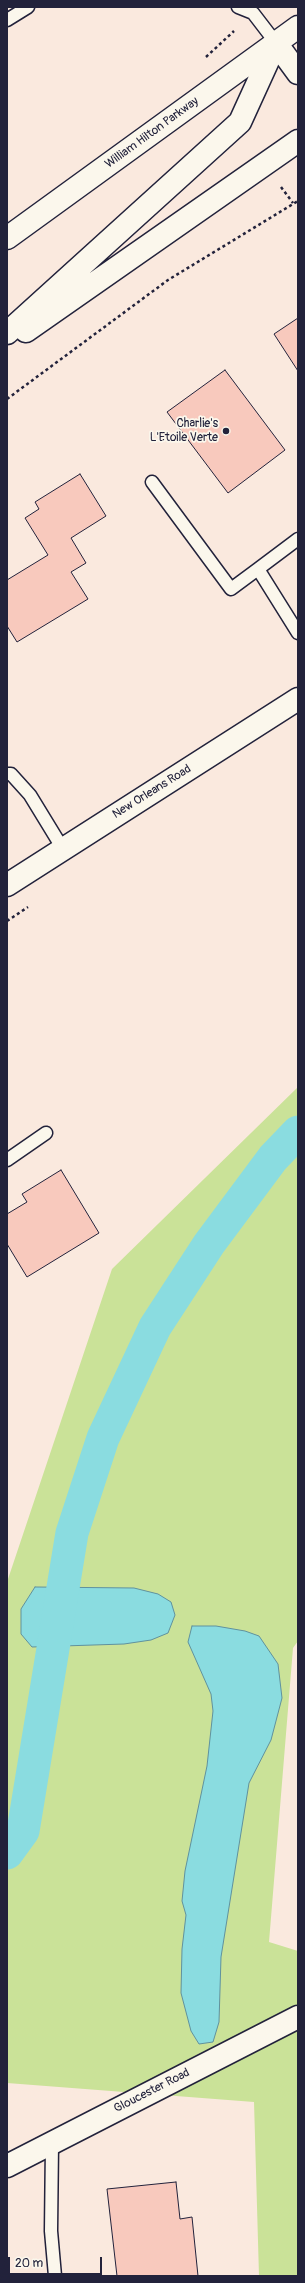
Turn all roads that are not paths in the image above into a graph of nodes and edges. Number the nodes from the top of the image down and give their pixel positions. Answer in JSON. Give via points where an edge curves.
{"nodes":[{"id":1,"x":28,"y":7,"type":"edge"},
{"id":2,"x":238,"y":7,"type":"edge"},
{"id":3,"x":254,"y":10,"type":"edge"},
{"id":4,"x":7,"y":20,"type":"edge"},
{"id":5,"x":298,"y":27,"type":"edge"},
{"id":6,"x":276,"y":43,"type":"junction"},
{"id":7,"x":298,"y":73,"type":"edge"},
{"id":8,"x":298,"y":141,"type":"edge"},
{"id":9,"x":7,"y":238,"type":"edge"},
{"id":10,"x":7,"y":333,"type":"edge"},
{"id":11,"x":7,"y":344,"type":"edge"},
{"id":12,"x":152,"y":482,"type":"dead end"},
{"id":13,"x":298,"y":540,"type":"edge"},
{"id":14,"x":258,"y":569,"type":"junction"},
{"id":15,"x":298,"y":633,"type":"edge"},
{"id":16,"x":298,"y":699,"type":"edge"},
{"id":17,"x":7,"y":774,"type":"edge"},
{"id":18,"x":63,"y":849,"type":"junction"},
{"id":19,"x":7,"y":885,"type":"edge"},
{"id":20,"x":46,"y":1133,"type":"dead end"},
{"id":21,"x":7,"y":1160,"type":"edge"},
{"id":22,"x":298,"y":2016,"type":"edge"},
{"id":23,"x":52,"y":2143,"type":"junction"},
{"id":24,"x":7,"y":2166,"type":"edge"},
{"id":25,"x":55,"y":2276,"type":"edge"}],
"edges":[{"from":1,"to":4,"type":"lane"},
{"from":2,"to":3,"type":"lane"},
{"from":3,"to":6,"type":"lane"},
{"from":5,"to":6,"type":"main road","name":"William Hilton Parkway"},
{"from":6,"to":7,"type":"main road"},
{"from":6,"to":9,"type":"main road","name":"William Hilton Parkway"},
{"from":6,"to":10,"type":"main road","via":[[240,122]]},
{"from":8,"to":11,"type":"main road"},
{"from":12,"to":14,"type":"lane","via":[[231,589]]},
{"from":13,"to":14,"type":"lane"},
{"from":14,"to":15,"type":"lane"},
{"from":16,"to":18,"type":"main road","name":"New Orleans Road"},
{"from":17,"to":18,"type":"lane","via":[[11,774],[30,794]]},
{"from":18,"to":19,"type":"main road","name":"New Orleans Road"},
{"from":20,"to":21,"type":"lane"},
{"from":22,"to":23,"type":"main road","name":"Gloucester Road"},
{"from":23,"to":24,"type":"main road","name":"Gloucester Road"},
{"from":23,"to":25,"type":"lane","via":[[51,2230]]}]}
